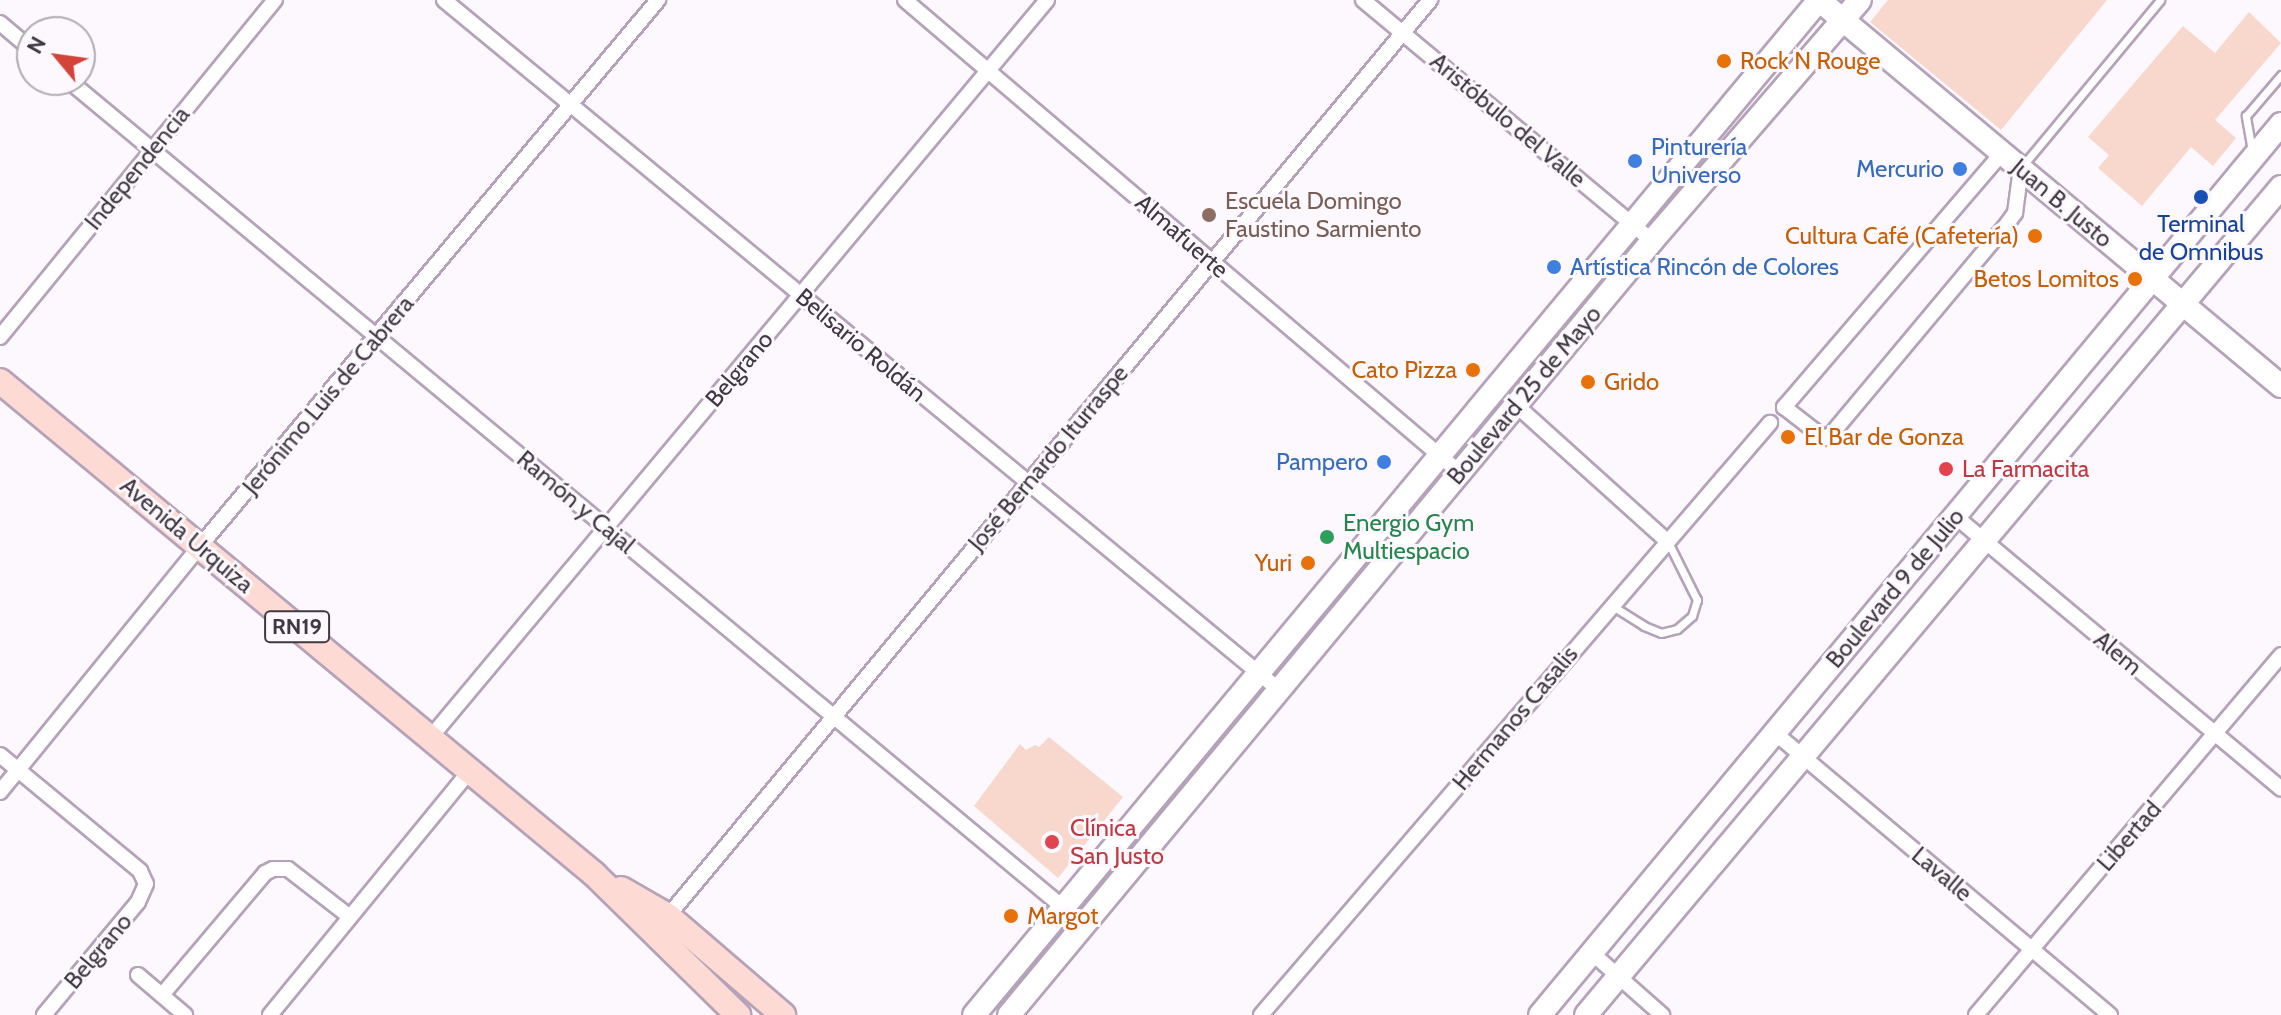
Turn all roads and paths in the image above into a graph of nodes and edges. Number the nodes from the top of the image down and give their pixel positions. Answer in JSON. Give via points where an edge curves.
{"nodes":[{"id":1,"x":275,"y":0,"type":"edge"},
{"id":2,"x":444,"y":0,"type":"edge"},
{"id":3,"x":658,"y":0,"type":"edge"},
{"id":4,"x":905,"y":0,"type":"edge"},
{"id":5,"x":1047,"y":0,"type":"edge"},
{"id":6,"x":1363,"y":0,"type":"edge"},
{"id":7,"x":1430,"y":0,"type":"edge"},
{"id":8,"x":1819,"y":0,"type":"edge"},
{"id":9,"x":1860,"y":0,"type":"edge"},
{"id":10,"x":2160,"y":0,"type":"edge"},
{"id":11,"x":1843,"y":20,"type":"junction"},
{"id":12,"x":0,"y":23,"type":"edge"},
{"id":13,"x":1403,"y":33,"type":"junction"},
{"id":14,"x":16,"y":36,"type":"edge"},
{"id":15,"x":989,"y":69,"type":"junction"},
{"id":16,"x":2281,"y":75,"type":"edge"},
{"id":17,"x":87,"y":96,"type":"edge"},
{"id":18,"x":571,"y":105,"type":"junction"},
{"id":19,"x":2281,"y":124,"type":"edge"},
{"id":20,"x":151,"y":149,"type":"junction"},
{"id":21,"x":2002,"y":153,"type":"junction"},
{"id":22,"x":2253,"y":157,"type":"junction"},
{"id":23,"x":2021,"y":168,"type":"junction"},
{"id":24,"x":2281,"y":187,"type":"edge"},
{"id":25,"x":1633,"y":224,"type":"junction"},
{"id":26,"x":1652,"y":241,"type":"junction"},
{"id":27,"x":1212,"y":262,"type":"junction"},
{"id":28,"x":2151,"y":278,"type":"junction"},
{"id":29,"x":801,"y":295,"type":"junction"},
{"id":30,"x":2184,"y":304,"type":"junction"},
{"id":31,"x":0,"y":337,"type":"edge"},
{"id":32,"x":377,"y":337,"type":"junction"},
{"id":33,"x":0,"y":381,"type":"edge"},
{"id":34,"x":2281,"y":386,"type":"edge"},
{"id":35,"x":1517,"y":406,"type":"junction"},
{"id":36,"x":1770,"y":423,"type":"dead end"},
{"id":37,"x":1439,"y":456,"type":"junction"},
{"id":38,"x":1459,"y":472,"type":"junction"},
{"id":39,"x":1028,"y":482,"type":"junction"},
{"id":40,"x":1955,"y":516,"type":"junction"},
{"id":41,"x":606,"y":528,"type":"junction"},
{"id":42,"x":1667,"y":541,"type":"junction"},
{"id":43,"x":1982,"y":541,"type":"junction"},
{"id":44,"x":200,"y":546,"type":"junction"},
{"id":45,"x":1611,"y":605,"type":"junction"},
{"id":46,"x":2281,"y":655,"type":"edge"},
{"id":47,"x":1259,"y":673,"type":"junction"},
{"id":48,"x":1278,"y":689,"type":"junction"},
{"id":49,"x":833,"y":716,"type":"junction"},
{"id":50,"x":1775,"y":733,"type":"junction"},
{"id":51,"x":2215,"y":735,"type":"junction"},
{"id":52,"x":430,"y":738,"type":"junction"},
{"id":53,"x":0,"y":755,"type":"edge"},
{"id":54,"x":1802,"y":756,"type":"junction"},
{"id":55,"x":18,"y":770,"type":"junction"},
{"id":56,"x":470,"y":771,"type":"junction"},
{"id":57,"x":2281,"y":789,"type":"edge"},
{"id":58,"x":0,"y":792,"type":"edge"},
{"id":59,"x":594,"y":874,"type":"junction"},
{"id":60,"x":1063,"y":908,"type":"junction"},
{"id":61,"x":668,"y":916,"type":"junction"},
{"id":62,"x":350,"y":917,"type":"junction"},
{"id":63,"x":1083,"y":924,"type":"junction"},
{"id":64,"x":2032,"y":950,"type":"junction"},
{"id":65,"x":1592,"y":953,"type":"junction"},
{"id":66,"x":138,"y":975,"type":"dead end"},
{"id":67,"x":1618,"y":976,"type":"junction"},
{"id":68,"x":162,"y":995,"type":"junction"},
{"id":69,"x":44,"y":1015,"type":"edge"},
{"id":70,"x":185,"y":1015,"type":"edge"},
{"id":71,"x":270,"y":1015,"type":"edge"},
{"id":72,"x":738,"y":1015,"type":"edge"},
{"id":73,"x":783,"y":1015,"type":"edge"},
{"id":74,"x":974,"y":1015,"type":"edge"},
{"id":75,"x":1009,"y":1015,"type":"edge"},
{"id":76,"x":1261,"y":1015,"type":"edge"},
{"id":77,"x":1540,"y":1015,"type":"edge"},
{"id":78,"x":1586,"y":1015,"type":"edge"},
{"id":79,"x":1662,"y":1015,"type":"edge"},
{"id":80,"x":1976,"y":1015,"type":"edge"},
{"id":81,"x":2110,"y":1015,"type":"edge"}],
"edges":[{"from":1,"to":20,"type":"street","name":"Independencia"},
{"from":2,"to":18,"type":"street","name":"Belisario Roldán"},
{"from":3,"to":18,"type":"street","name":"Jerónimo Luis de Cabrera"},
{"from":4,"to":15,"type":"street","name":"Almafuerte"},
{"from":5,"to":15,"type":"street","name":"Belgrano"},
{"from":6,"to":13,"type":"street","name":"Aristóbulo del Valle"},
{"from":7,"to":13,"type":"street","name":"José Bernardo Iturraspe"},
{"from":8,"to":11,"type":"main road","name":"Juan B. Justo"},
{"from":8,"to":25,"type":"main road","name":"Boulevard 25 de Mayo"},
{"from":9,"to":11,"type":"main road","name":"Boulevard 25 de Mayo"},
{"from":10,"to":23,"type":"lane"},
{"from":11,"to":21,"type":"main road","name":"Juan B. Justo"},
{"from":11,"to":26,"type":"main road","name":"Boulevard 25 de Mayo"},
{"from":12,"to":14,"type":"street"},
{"from":13,"to":25,"type":"street","name":"Aristóbulo del Valle"},
{"from":13,"to":27,"type":"street","name":"José Bernardo Iturraspe"},
{"from":15,"to":27,"type":"street","name":"Almafuerte"},
{"from":15,"to":29,"type":"street","name":"Belgrano"},
{"from":16,"to":22,"type":"lane","via":[[2246,116]]},
{"from":17,"to":20,"type":"street","name":"Ramón y Cajal"},
{"from":18,"to":29,"type":"street","name":"Belisario Roldán"},
{"from":18,"to":32,"type":"street","name":"Jerónimo Luis de Cabrera"},
{"from":19,"to":22,"type":"main road","name":"Boulevard 9 de Julio"},
{"from":20,"to":31,"type":"street","name":"Independencia"},
{"from":20,"to":32,"type":"street","name":"Ramón y Cajal"},
{"from":21,"to":23,"type":"main road","name":"Juan B. Justo"},
{"from":21,"to":23,"type":"street","via":[[1784,407],[1829,437],[2015,213]]},
{"from":22,"to":28,"type":"main road","name":"Boulevard 9 de Julio"},
{"from":23,"to":28,"type":"main road","name":"Juan B. Justo"},
{"from":24,"to":30,"type":"main road","name":"Boulevard 9 de Julio"},
{"from":25,"to":26,"type":"street","name":"Aristóbulo del Valle"},
{"from":25,"to":37,"type":"main road","name":"Boulevard 25 de Mayo"},
{"from":26,"to":35,"type":"main road","name":"Boulevard 25 de Mayo"},
{"from":27,"to":37,"type":"street","name":"Almafuerte"},
{"from":27,"to":39,"type":"street","name":"José Bernardo Iturraspe"},
{"from":28,"to":30,"type":"main road","name":"Juan B. Justo"},
{"from":28,"to":40,"type":"main road","name":"Boulevard 9 de Julio"},
{"from":29,"to":39,"type":"street","name":"Belisario Roldán"},
{"from":29,"to":41,"type":"street","name":"Belgrano"},
{"from":30,"to":34,"type":"main road","name":"Juan B. Justo"},
{"from":30,"to":43,"type":"main road","name":"Boulevard 9 de Julio"},
{"from":32,"to":41,"type":"street","name":"Ramón y Cajal"},
{"from":32,"to":44,"type":"street","name":"Jerónimo Luis de Cabrera"},
{"from":33,"to":44,"type":"main road","name":"Avenida Urquiza","number":"RN19"},
{"from":35,"to":38,"type":"main road","name":"Boulevard 25 de Mayo"},
{"from":35,"to":42,"type":"street"},
{"from":36,"to":42,"type":"street","name":"Hermanos Casalis"},
{"from":37,"to":38,"type":"street","name":"Almafuerte"},
{"from":37,"to":47,"type":"main road","name":"Boulevard 25 de Mayo"},
{"from":38,"to":48,"type":"main road","name":"Boulevard 25 de Mayo"},
{"from":39,"to":47,"type":"street","name":"Belisario Roldán"},
{"from":39,"to":49,"type":"street","name":"José Bernardo Iturraspe"},
{"from":40,"to":43,"type":"street","name":"Alem"},
{"from":40,"to":50,"type":"main road","name":"Boulevard 9 de Julio"},
{"from":41,"to":49,"type":"street","name":"Ramón y Cajal"},
{"from":41,"to":52,"type":"street","name":"Belgrano"},
{"from":42,"to":45,"type":"street","name":"Hermanos Casalis"},
{"from":42,"to":45,"type":"lane","via":[[1697,600],[1692,616],[1677,629],[1661,633]]},
{"from":43,"to":51,"type":"street","name":"Alem"},
{"from":43,"to":54,"type":"main road","name":"Boulevard 9 de Julio"},
{"from":44,"to":52,"type":"main road","name":"Avenida Urquiza","number":"RN19"},
{"from":44,"to":55,"type":"street","name":"Jerónimo Luis de Cabrera"},
{"from":45,"to":76,"type":"street","name":"Hermanos Casalis"},
{"from":46,"to":51,"type":"street","name":"Libertad"},
{"from":47,"to":48,"type":"street","name":"Belisario Roldán"},
{"from":47,"to":60,"type":"main road","name":"Boulevard 25 de Mayo"},
{"from":48,"to":63,"type":"main road","name":"Boulevard 25 de Mayo"},
{"from":49,"to":60,"type":"street","name":"Ramón y Cajal"},
{"from":49,"to":61,"type":"street","name":"José Bernardo Iturraspe"},
{"from":50,"to":54,"type":"street","name":"Lavalle"},
{"from":50,"to":65,"type":"main road","name":"Boulevard 9 de Julio"},
{"from":51,"to":57,"type":"street","name":"Alem"},
{"from":51,"to":64,"type":"street","name":"Libertad"},
{"from":52,"to":56,"type":"main road","name":"Avenida Urquiza","number":"RN19"},
{"from":53,"to":55,"type":"street"},
{"from":54,"to":64,"type":"street","name":"Lavalle"},
{"from":54,"to":67,"type":"main road","name":"Boulevard 9 de Julio"},
{"from":55,"to":58,"type":"street","name":"Jerónimo Luis de Cabrera"},
{"from":55,"to":69,"type":"street","name":"Belgrano","via":[[140,871],[146,884],[138,902]]},
{"from":56,"to":59,"type":"main road","name":"Avenida Urquiza","number":"RN19"},
{"from":56,"to":62,"type":"street"},
{"from":59,"to":61,"type":"main road","name":"Avenida Urquiza","number":"RN19"},
{"from":59,"to":72,"type":"main road","name":"Avenida Urquiza","number":"RN19"},
{"from":60,"to":63,"type":"street","name":"Ramón y Cajal"},
{"from":60,"to":74,"type":"main road","name":"Boulevard 25 de Mayo"},
{"from":61,"to":73,"type":"main road","name":"Avenida Urquiza","number":"RN19"},
{"from":62,"to":68,"type":"street","via":[[288,869],[273,869]]},
{"from":62,"to":71,"type":"street"},
{"from":63,"to":75,"type":"main road","name":"Boulevard 25 de Mayo"},
{"from":64,"to":80,"type":"street","name":"Libertad"},
{"from":64,"to":81,"type":"street","name":"Lavalle"},
{"from":65,"to":67,"type":"street"},
{"from":65,"to":77,"type":"main road","name":"Boulevard 9 de Julio"},
{"from":66,"to":68,"type":"street"},
{"from":67,"to":78,"type":"main road","name":"Boulevard 9 de Julio"},
{"from":67,"to":79,"type":"street"},
{"from":68,"to":70,"type":"street"}]}
